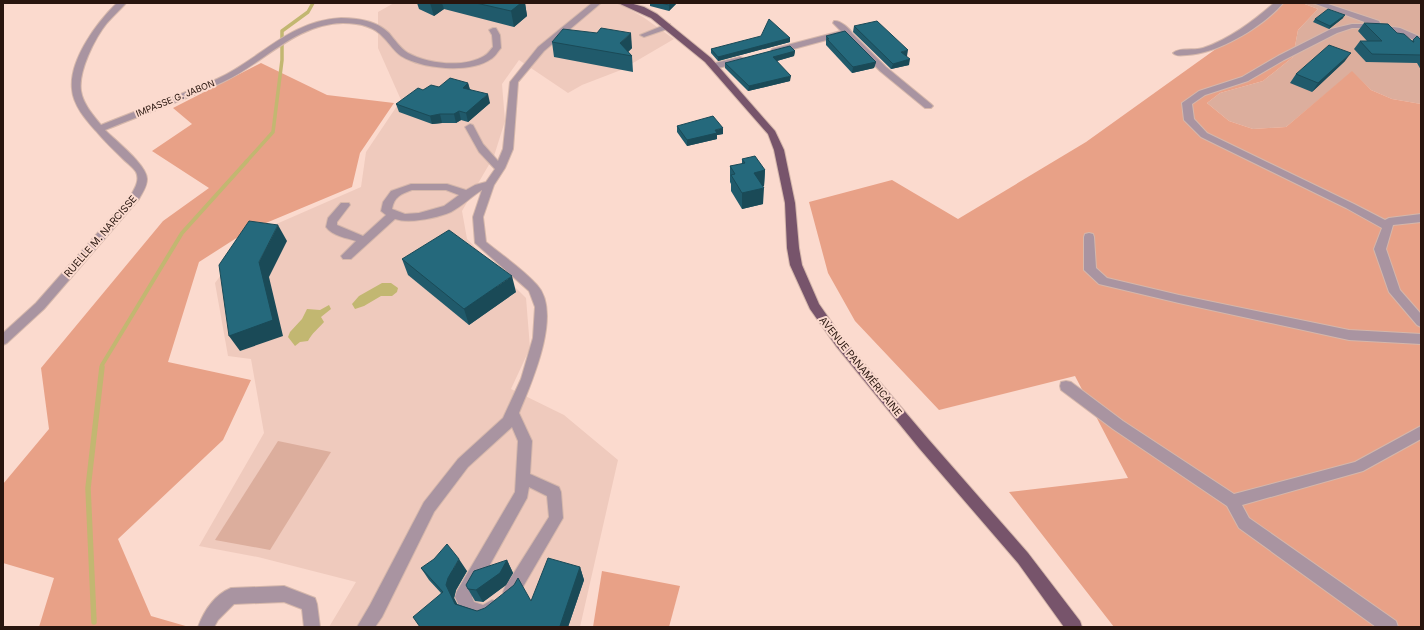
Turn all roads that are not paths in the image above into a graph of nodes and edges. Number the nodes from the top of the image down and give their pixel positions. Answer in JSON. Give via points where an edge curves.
{"nodes":[{"id":1,"x":122,"y":3,"type":"edge"},
{"id":2,"x":597,"y":3,"type":"edge"},
{"id":3,"x":622,"y":3,"type":"edge"},
{"id":4,"x":1279,"y":3,"type":"edge"},
{"id":5,"x":1316,"y":3,"type":"edge"},
{"id":6,"x":837,"y":22,"type":"dead end"},
{"id":7,"x":667,"y":26,"type":"junction"},
{"id":8,"x":493,"y":30,"type":"dead end"},
{"id":9,"x":848,"y":32,"type":"junction"},
{"id":10,"x":1404,"y":32,"type":"junction"},
{"id":11,"x":644,"y":35,"type":"dead end"},
{"id":12,"x":1421,"y":40,"type":"edge"},
{"id":13,"x":766,"y":53,"type":"edge"},
{"id":14,"x":1177,"y":53,"type":"dead end"},
{"id":15,"x":751,"y":57,"type":"edge"},
{"id":16,"x":714,"y":66,"type":"junction"},
{"id":17,"x":928,"y":106,"type":"dead end"},
{"id":18,"x":470,"y":127,"type":"dead end"},
{"id":19,"x":99,"y":129,"type":"junction"},
{"id":20,"x":500,"y":168,"type":"junction"},
{"id":21,"x":489,"y":185,"type":"junction"},
{"id":22,"x":467,"y":194,"type":"junction"},
{"id":23,"x":345,"y":205,"type":"dead end"},
{"id":24,"x":393,"y":215,"type":"junction"},
{"id":25,"x":1421,"y":218,"type":"edge"},
{"id":26,"x":1388,"y":227,"type":"junction"},
{"id":27,"x":1089,"y":237,"type":"dead end"},
{"id":28,"x":364,"y":240,"type":"junction"},
{"id":29,"x":347,"y":256,"type":"dead end"},
{"id":30,"x":1421,"y":322,"type":"edge"},
{"id":31,"x":1421,"y":339,"type":"edge"},
{"id":32,"x":3,"y":340,"type":"edge"},
{"id":33,"x":1066,"y":386,"type":"dead end"},
{"id":34,"x":512,"y":413,"type":"junction"},
{"id":35,"x":1421,"y":432,"type":"edge"},
{"id":36,"x":523,"y":477,"type":"junction"},
{"id":37,"x":1232,"y":501,"type":"junction"},
{"id":38,"x":206,"y":627,"type":"edge"},
{"id":39,"x":312,"y":627,"type":"edge"},
{"id":40,"x":365,"y":627,"type":"edge"},
{"id":41,"x":1074,"y":627,"type":"edge"},
{"id":42,"x":1390,"y":627,"type":"edge"}],
"edges":[{"from":1,"to":19,"type":"street","name":"RUELLE M. NARCISSE","via":[[94,34],[80,65],[76,90],[82,106]]},
{"from":2,"to":20,"type":"street","via":[[541,49],[514,82],[508,149]]},
{"from":3,"to":7,"type":"main road","name":"AVENUE PANAMÉRICAINE","via":[[646,11]]},
{"from":4,"to":14,"type":"street","via":[[1227,41],[1204,50]]},
{"from":5,"to":10,"type":"street"},
{"from":6,"to":9,"type":"street"},
{"from":7,"to":11,"type":"street"},
{"from":7,"to":16,"type":"main road","name":"AVENUE PANAMÉRICAINE"},
{"from":8,"to":19,"type":"street","name":"IMPASSE G. JABON","via":[[497,48],[489,56],[468,64],[447,65],[416,60],[403,53],[376,27],[358,21],[319,24],[290,35],[220,80]]},
{"from":9,"to":13,"type":"street"},
{"from":9,"to":17,"type":"street","via":[[883,69]]},
{"from":10,"to":12,"type":"street"},
{"from":10,"to":26,"type":"street","via":[[1371,26],[1352,26],[1334,31],[1245,79],[1202,93],[1187,103],[1189,120],[1204,135]]},
{"from":15,"to":16,"type":"street"},
{"from":16,"to":41,"type":"main road","name":"AVENUE PANAMÉRICAINE","via":[[775,139],[790,203],[796,265],[807,292],[826,325],[1023,558]]},
{"from":18,"to":20,"type":"street","via":[[485,154]]},
{"from":19,"to":32,"type":"street","name":"RUELLE M. NARCISSE","via":[[140,170],[142,184],[135,197],[40,306]]},
{"from":20,"to":21,"type":"street"},
{"from":21,"to":22,"type":"street"},
{"from":21,"to":34,"type":"street","via":[[478,217],[480,243],[534,289],[542,307],[539,338],[528,379]]},
{"from":22,"to":24,"type":"street","via":[[448,209],[419,217],[404,218]]},
{"from":22,"to":24,"type":"street","via":[[447,186],[411,187],[395,193],[388,202],[386,211]]},
{"from":23,"to":28,"type":"street","via":[[332,221],[331,227]]},
{"from":24,"to":28,"type":"street"},
{"from":25,"to":26,"type":"street","via":[[1389,222]]},
{"from":26,"to":30,"type":"street","via":[[1380,249],[1395,292]]},
{"from":27,"to":31,"type":"street","via":[[1090,270],[1103,281],[1349,335]]},
{"from":28,"to":29,"type":"street"},
{"from":33,"to":37,"type":"street","via":[[1118,425]]},
{"from":34,"to":36,"type":"street","via":[[525,441]]},
{"from":34,"to":40,"type":"street","via":[[508,422],[463,463],[428,507],[376,611]]},
{"from":35,"to":37,"type":"street","via":[[1358,467]]},
{"from":36,"to":36,"type":"street","via":[[522,493],[463,596],[469,608],[485,613],[513,591],[556,518],[554,492]]},
{"from":37,"to":42,"type":"street","via":[[1244,523]]},
{"from":38,"to":39,"type":"street","via":[[212,614],[231,596],[284,594],[309,604]]}]}
